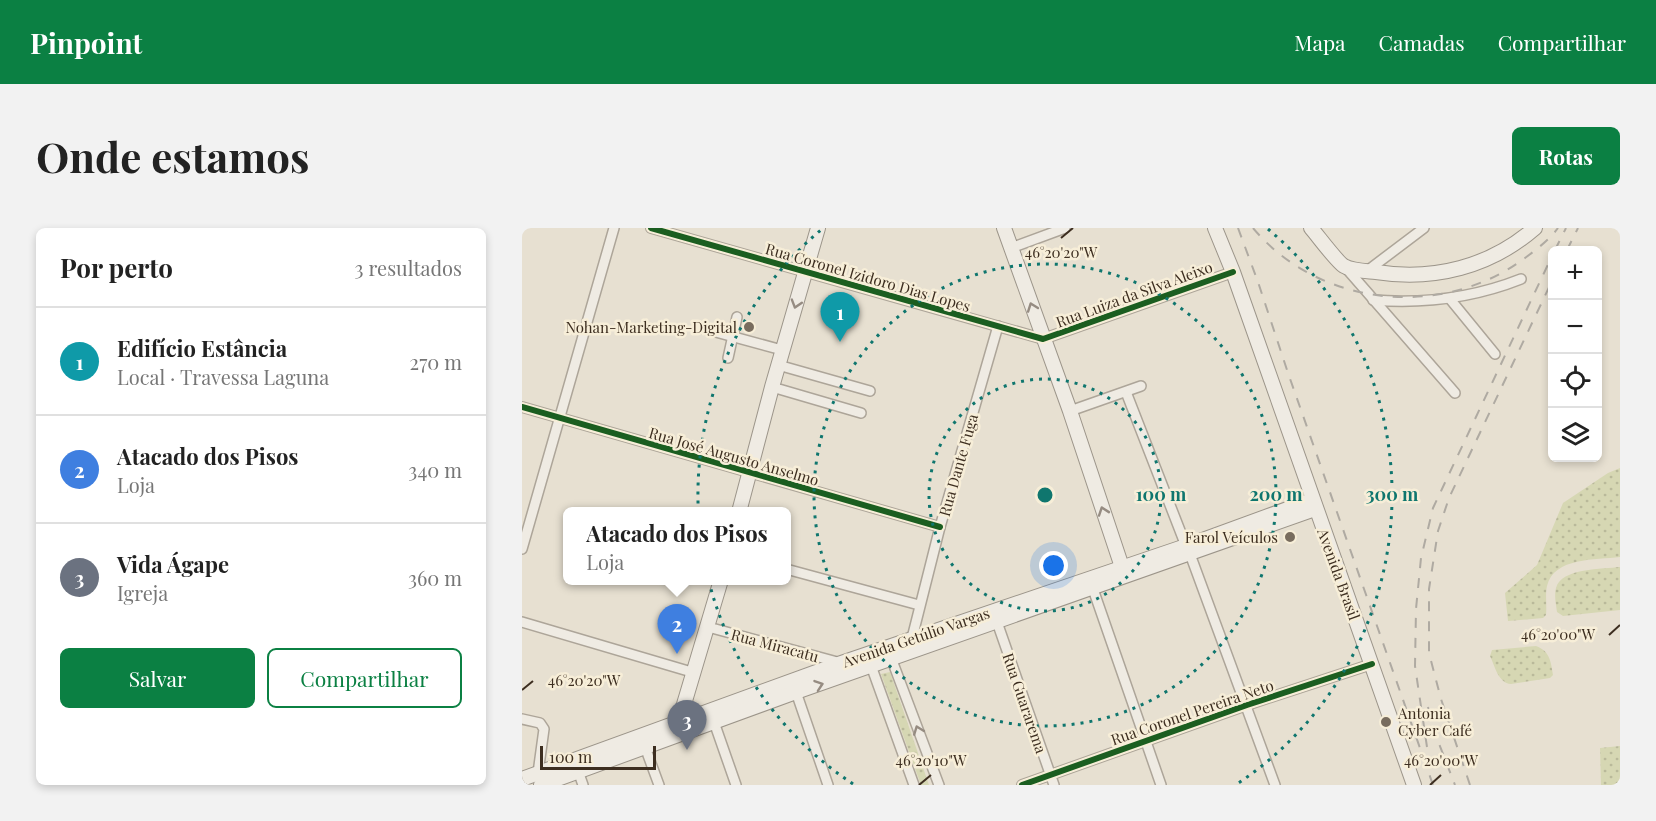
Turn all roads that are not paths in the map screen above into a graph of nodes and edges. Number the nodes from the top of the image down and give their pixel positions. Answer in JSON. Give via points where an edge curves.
{"nodes":[{"id":1,"x":614,"y":228,"type":"edge"},
{"id":2,"x":651,"y":228,"type":"edge"},
{"id":3,"x":818,"y":228,"type":"edge"},
{"id":4,"x":1004,"y":228,"type":"edge"},
{"id":5,"x":1065,"y":228,"type":"edge"},
{"id":6,"x":1215,"y":228,"type":"edge"},
{"id":7,"x":1424,"y":228,"type":"edge"},
{"id":8,"x":1535,"y":228,"type":"edge"},
{"id":9,"x":1318,"y":230,"type":"edge"},
{"id":10,"x":1011,"y":248,"type":"junction"},
{"id":11,"x":1344,"y":266,"type":"junction"},
{"id":12,"x":1367,"y":271,"type":"junction"},
{"id":13,"x":806,"y":272,"type":"junction"},
{"id":14,"x":1233,"y":272,"type":"junction"},
{"id":15,"x":1521,"y":279,"type":"dead end"},
{"id":16,"x":1450,"y":299,"type":"junction"},
{"id":17,"x":1373,"y":300,"type":"junction"},
{"id":18,"x":737,"y":317,"type":"dead end"},
{"id":19,"x":998,"y":326,"type":"junction"},
{"id":20,"x":701,"y":328,"type":"dead end"},
{"id":21,"x":732,"y":336,"type":"junction"},
{"id":22,"x":1043,"y":339,"type":"junction"},
{"id":23,"x":782,"y":350,"type":"junction"},
{"id":24,"x":1495,"y":354,"type":"dead end"},
{"id":25,"x":728,"y":358,"type":"dead end"},
{"id":26,"x":778,"y":365,"type":"junction"},
{"id":27,"x":1141,"y":386,"type":"dead end"},
{"id":28,"x":772,"y":387,"type":"junction"},
{"id":29,"x":870,"y":391,"type":"dead end"},
{"id":30,"x":1126,"y":392,"type":"junction"},
{"id":31,"x":1455,"y":393,"type":"dead end"},
{"id":32,"x":522,"y":407,"type":"edge"},
{"id":33,"x":1070,"y":411,"type":"junction"},
{"id":34,"x":861,"y":413,"type":"dead end"},
{"id":35,"x":560,"y":418,"type":"junction"},
{"id":36,"x":749,"y":473,"type":"junction"},
{"id":37,"x":1313,"y":505,"type":"junction"},
{"id":38,"x":740,"y":507,"type":"edge"},
{"id":39,"x":939,"y":527,"type":"junction"},
{"id":40,"x":522,"y":549,"type":"edge"},
{"id":41,"x":1188,"y":550,"type":"junction"},
{"id":42,"x":1122,"y":567,"type":"junction"},
{"id":43,"x":791,"y":570,"type":"edge"},
{"id":44,"x":720,"y":585,"type":"edge"},
{"id":45,"x":1093,"y":589,"type":"junction"},
{"id":46,"x":919,"y":605,"type":"junction"},
{"id":47,"x":522,"y":622,"type":"edge"},
{"id":48,"x":997,"y":622,"type":"junction"},
{"id":49,"x":708,"y":627,"type":"junction"},
{"id":50,"x":911,"y":646,"type":"junction"},
{"id":51,"x":889,"y":653,"type":"junction"},
{"id":52,"x":869,"y":661,"type":"junction"},
{"id":53,"x":841,"y":663,"type":"junction"},
{"id":54,"x":1372,"y":664,"type":"junction"},
{"id":55,"x":695,"y":673,"type":"junction"},
{"id":56,"x":796,"y":692,"type":"junction"},
{"id":57,"x":688,"y":695,"type":"junction"},
{"id":58,"x":1247,"y":705,"type":"junction"},
{"id":59,"x":702,"y":713,"type":"junction"},
{"id":60,"x":522,"y":719,"type":"edge"},
{"id":61,"x":679,"y":721,"type":"junction"},
{"id":62,"x":714,"y":722,"type":"junction"},
{"id":63,"x":1146,"y":740,"type":"junction"},
{"id":64,"x":645,"y":747,"type":"junction"},
{"id":65,"x":577,"y":766,"type":"junction"},
{"id":66,"x":1050,"y":775,"type":"junction"},
{"id":67,"x":522,"y":779,"type":"edge"},
{"id":68,"x":540,"y":779,"type":"edge"},
{"id":69,"x":584,"y":785,"type":"edge"},
{"id":70,"x":659,"y":785,"type":"edge"},
{"id":71,"x":736,"y":785,"type":"edge"},
{"id":72,"x":828,"y":785,"type":"edge"},
{"id":73,"x":914,"y":785,"type":"edge"},
{"id":74,"x":939,"y":785,"type":"edge"},
{"id":75,"x":1022,"y":785,"type":"edge"},
{"id":76,"x":1054,"y":785,"type":"edge"},
{"id":77,"x":1161,"y":785,"type":"edge"},
{"id":78,"x":1275,"y":785,"type":"edge"},
{"id":79,"x":1414,"y":785,"type":"edge"}],
"edges":[{"from":1,"to":35,"type":"street"},
{"from":2,"to":13,"type":"street","name":"Rua Coronel Izidoro Dias Lopes"},
{"from":3,"to":13,"type":"main road"},
{"from":4,"to":10,"type":"main road"},
{"from":5,"to":10,"type":"street"},
{"from":6,"to":14,"type":"main road","name":"Avenida Brasil"},
{"from":7,"to":12,"type":"street"},
{"from":8,"to":12,"type":"main road","via":[[1506,250],[1451,271],[1392,275]]},
{"from":9,"to":11,"type":"main road"},
{"from":22,"to":10,"type":"main road","one_way":true},
{"from":11,"to":12,"type":"main road"},
{"from":11,"to":17,"type":"street"},
{"from":13,"to":19,"type":"street","name":"Rua Coronel Izidoro Dias Lopes"},
{"from":13,"to":23,"type":"main road","one_way":true},
{"from":14,"to":22,"type":"street","name":"Rua Luiza da Silva Aleixo"},
{"from":14,"to":37,"type":"main road","name":"Avenida Brasil"},
{"from":15,"to":16,"type":"street"},
{"from":16,"to":17,"type":"street"},
{"from":16,"to":24,"type":"street"},
{"from":17,"to":31,"type":"street"},
{"from":18,"to":21,"type":"street"},
{"from":19,"to":22,"type":"street","name":"Rua Coronel Izidoro Dias Lopes"},
{"from":19,"to":39,"type":"street","name":"Rua Dante Fuga"},
{"from":20,"to":21,"type":"street"},
{"from":21,"to":23,"type":"street"},
{"from":21,"to":25,"type":"street"},
{"from":22,"to":33,"type":"main road"},
{"from":23,"to":26,"type":"main road"},
{"from":26,"to":28,"type":"main road"},
{"from":26,"to":29,"type":"street"},
{"from":27,"to":30,"type":"street"},
{"from":28,"to":34,"type":"street"},
{"from":28,"to":36,"type":"main road"},
{"from":30,"to":33,"type":"street"},
{"from":30,"to":41,"type":"street"},
{"from":32,"to":35,"type":"street","name":"Rua José Augusto Anselmo"},
{"from":42,"to":33,"type":"main road","one_way":true},
{"from":35,"to":36,"type":"street","name":"Rua José Augusto Anselmo"},
{"from":35,"to":40,"type":"street"},
{"from":36,"to":38,"type":"main road"},
{"from":36,"to":39,"type":"street","name":"Rua José Augusto Anselmo"},
{"from":37,"to":41,"type":"main road","name":"Avenida Getúlio Vargas"},
{"from":37,"to":54,"type":"main road","name":"Avenida Brasil"},
{"from":39,"to":46,"type":"street","name":"Rua Dante Fuga"},
{"from":41,"to":42,"type":"main road","name":"Avenida Getúlio Vargas"},
{"from":41,"to":45,"type":"main road","name":"Avenida Getúlio Vargas"},
{"from":41,"to":58,"type":"street"},
{"from":42,"to":45,"type":"main road","via":[[1118,575]]},
{"from":42,"to":50,"type":"main road","name":"Avenida Getúlio Vargas"},
{"from":43,"to":46,"type":"street"},
{"from":44,"to":49,"type":"main road"},
{"from":45,"to":48,"type":"main road","name":"Avenida Getúlio Vargas"},
{"from":45,"to":63,"type":"street"},
{"from":46,"to":50,"type":"street","name":"Rua Dante Fuga"},
{"from":47,"to":55,"type":"street"},
{"from":48,"to":50,"type":"main road","name":"Avenida Getúlio Vargas"},
{"from":48,"to":66,"type":"street","name":"Rua Guararema"},
{"from":49,"to":53,"type":"street","name":"Rua Miracatu"},
{"from":49,"to":55,"type":"main road"},
{"from":50,"to":51,"type":"main road","name":"Avenida Getúlio Vargas"},
{"from":51,"to":52,"type":"main road","name":"Avenida Getúlio Vargas"},
{"from":74,"to":51,"type":"street","one_way":true},
{"from":52,"to":53,"type":"main road","name":"Avenida Getúlio Vargas"},
{"from":56,"to":52,"type":"main road","name":"Avenida Getúlio Vargas","one_way":true},
{"from":52,"to":73,"type":"street"},
{"from":53,"to":59,"type":"main road","name":"Avenida Getúlio Vargas"},
{"from":54,"to":58,"type":"street","name":"Rua Coronel Pereira Neto"},
{"from":54,"to":79,"type":"main road","name":"Avenida Brasil"},
{"from":55,"to":57,"type":"main road"},
{"from":56,"to":62,"type":"main road","name":"Avenida Getúlio Vargas"},
{"from":56,"to":72,"type":"street"},
{"from":57,"to":59,"type":"main road"},
{"from":57,"to":61,"type":"main road"},
{"from":58,"to":63,"type":"street","name":"Rua Coronel Pereira Neto"},
{"from":58,"to":78,"type":"street"},
{"from":59,"to":61,"type":"main road","name":"Avenida Getúlio Vargas"},
{"from":59,"to":62,"type":"street"},
{"from":60,"to":68,"type":"street","via":[[540,723],[544,729]]},
{"from":61,"to":65,"type":"main road","name":"Avenida Getúlio Vargas"},
{"from":62,"to":64,"type":"main road","name":"Avenida Getúlio Vargas"},
{"from":62,"to":71,"type":"street"},
{"from":63,"to":66,"type":"street","name":"Rua Coronel Pereira Neto"},
{"from":63,"to":77,"type":"street"},
{"from":64,"to":65,"type":"main road","name":"Avenida Getúlio Vargas"},
{"from":64,"to":70,"type":"street"},
{"from":65,"to":68,"type":"main road","name":"Avenida Getúlio Vargas"},
{"from":65,"to":69,"type":"street"},
{"from":66,"to":75,"type":"street","name":"Rua Coronel Pereira Neto"},
{"from":66,"to":76,"type":"street","name":"Rua Guararema"},
{"from":67,"to":68,"type":"main road","name":"Avenida Getúlio Vargas"}]}
